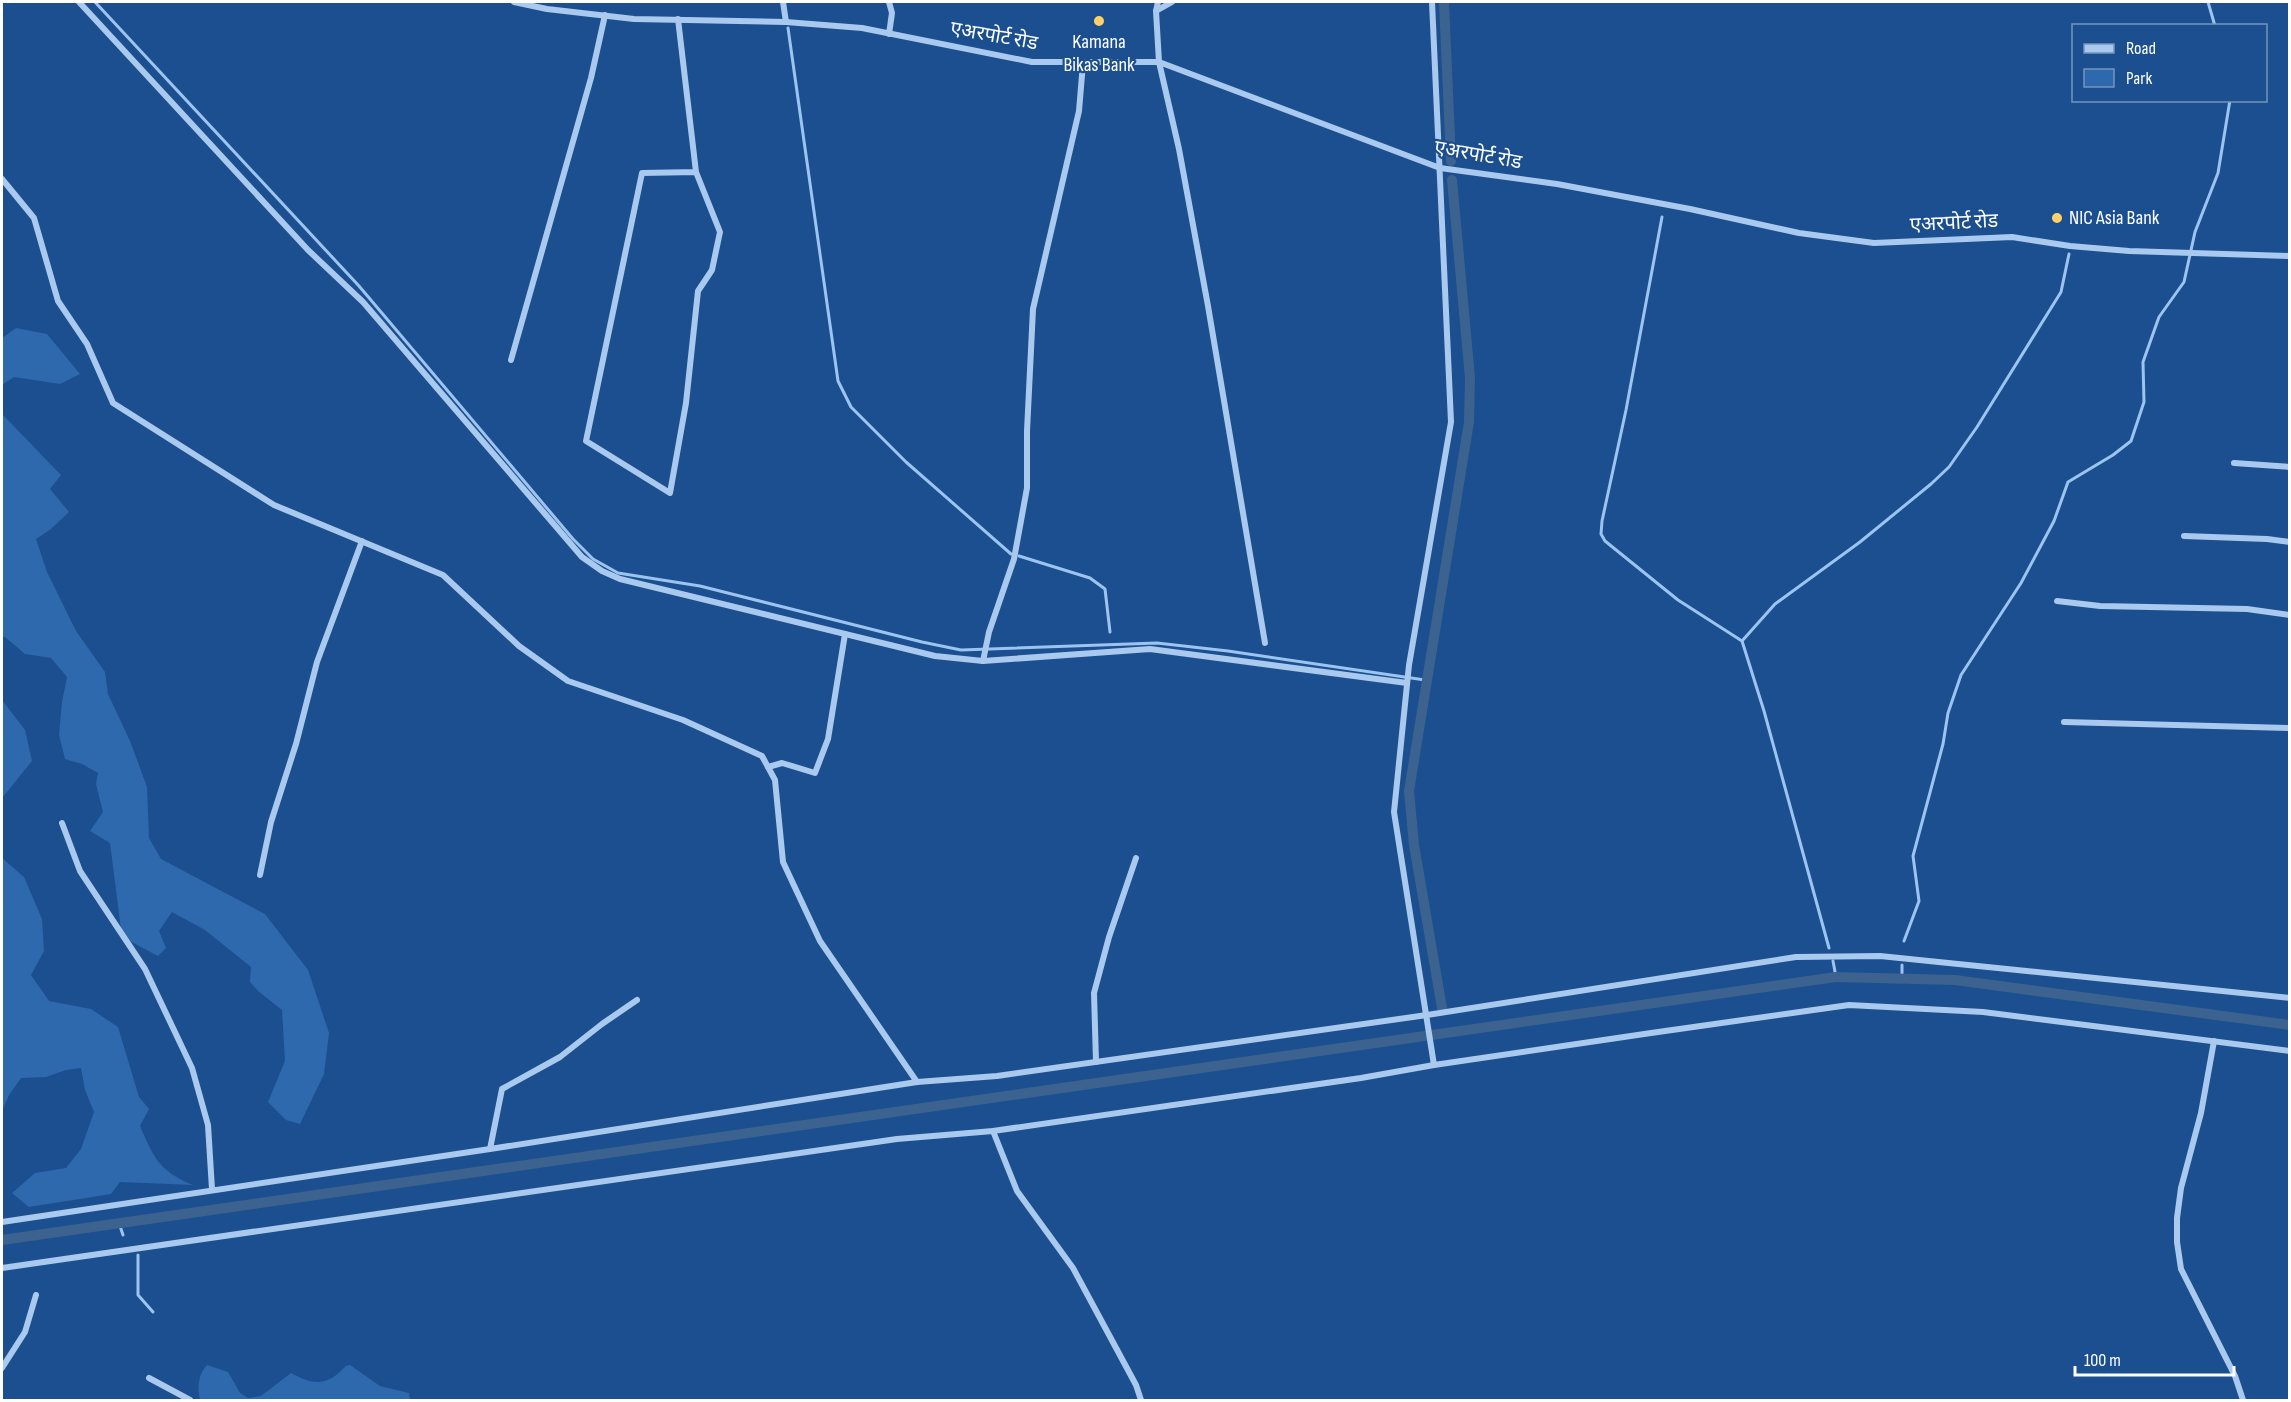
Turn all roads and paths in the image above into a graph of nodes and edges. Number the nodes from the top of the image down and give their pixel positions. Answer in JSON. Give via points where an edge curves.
{"nodes":[{"id":1,"x":79,"y":2,"type":"edge"},
{"id":2,"x":514,"y":2,"type":"edge"},
{"id":3,"x":550,"y":2,"type":"edge"},
{"id":4,"x":783,"y":2,"type":"edge"},
{"id":5,"x":889,"y":2,"type":"edge"},
{"id":6,"x":1158,"y":2,"type":"edge"},
{"id":7,"x":1172,"y":2,"type":"edge"},
{"id":8,"x":1432,"y":2,"type":"edge"},
{"id":9,"x":547,"y":9,"type":"junction"},
{"id":10,"x":1156,"y":11,"type":"junction"},
{"id":11,"x":605,"y":15,"type":"junction"},
{"id":12,"x":678,"y":19,"type":"junction"},
{"id":13,"x":789,"y":22,"type":"junction"},
{"id":14,"x":889,"y":34,"type":"junction"},
{"id":15,"x":1159,"y":62,"type":"junction"},
{"id":16,"x":1083,"y":63,"type":"junction"},
{"id":17,"x":1440,"y":168,"type":"junction"},
{"id":18,"x":696,"y":172,"type":"junction"},
{"id":19,"x":2,"y":178,"type":"edge"},
{"id":20,"x":2289,"y":256,"type":"edge"},
{"id":21,"x":511,"y":360,"type":"dead end"},
{"id":22,"x":2234,"y":463,"type":"dead end"},
{"id":23,"x":2289,"y":467,"type":"edge"},
{"id":24,"x":2184,"y":536,"type":"dead end"},
{"id":25,"x":362,"y":541,"type":"junction"},
{"id":26,"x":2289,"y":542,"type":"edge"},
{"id":27,"x":2057,"y":601,"type":"dead end"},
{"id":28,"x":2289,"y":615,"type":"edge"},
{"id":29,"x":846,"y":634,"type":"junction"},
{"id":30,"x":1265,"y":643,"type":"dead end"},
{"id":31,"x":983,"y":661,"type":"junction"},
{"id":32,"x":1408,"y":681,"type":"junction"},
{"id":33,"x":2064,"y":722,"type":"dead end"},
{"id":34,"x":2289,"y":728,"type":"edge"},
{"id":35,"x":768,"y":767,"type":"junction"},
{"id":36,"x":62,"y":823,"type":"dead end"},
{"id":37,"x":1136,"y":858,"type":"dead end"},
{"id":38,"x":260,"y":875,"type":"dead end"},
{"id":39,"x":2289,"y":998,"type":"edge"},
{"id":40,"x":637,"y":1000,"type":"dead end"},
{"id":41,"x":1427,"y":1015,"type":"junction"},
{"id":42,"x":2214,"y":1041,"type":"junction"},
{"id":43,"x":2289,"y":1051,"type":"edge"},
{"id":44,"x":1096,"y":1062,"type":"junction"},
{"id":45,"x":1434,"y":1065,"type":"junction"},
{"id":46,"x":917,"y":1082,"type":"junction"},
{"id":47,"x":993,"y":1131,"type":"junction"},
{"id":48,"x":490,"y":1149,"type":"junction"},
{"id":49,"x":212,"y":1189,"type":"junction"},
{"id":50,"x":2,"y":1222,"type":"edge"},
{"id":51,"x":2,"y":1268,"type":"edge"},
{"id":52,"x":36,"y":1295,"type":"dead end"},
{"id":53,"x":2,"y":1368,"type":"edge"},
{"id":54,"x":149,"y":1378,"type":"dead end"},
{"id":55,"x":190,"y":1401,"type":"edge"},
{"id":56,"x":1141,"y":1401,"type":"edge"},
{"id":57,"x":2243,"y":1401,"type":"edge"}],
"edges":[{"from":1,"to":29,"type":"street","via":[[308,250],[363,302],[582,557],[620,579]]},
{"from":2,"to":9,"type":"street","name":"एअरपोर्ट रोड"},
{"from":3,"to":9,"type":"street"},
{"from":4,"to":13,"type":"street"},
{"from":5,"to":14,"type":"street"},
{"from":6,"to":10,"type":"street"},
{"from":7,"to":10,"type":"street"},
{"from":8,"to":17,"type":"street"},
{"from":9,"to":11,"type":"street","name":"एअरपोर्ट रोड"},
{"from":10,"to":15,"type":"street"},
{"from":11,"to":12,"type":"street","name":"एअरपोर्ट रोड"},
{"from":11,"to":21,"type":"street","via":[[591,78]]},
{"from":12,"to":13,"type":"street","name":"एअरपोर्ट रोड"},
{"from":12,"to":18,"type":"street"},
{"from":13,"to":14,"type":"street","name":"एअरपोर्ट रोड"},
{"from":14,"to":16,"type":"street","name":"एअरपोर्ट रोड","via":[[1032,62]]},
{"from":15,"to":16,"type":"street","name":"एअरपोर्ट रोड"},
{"from":15,"to":17,"type":"street","name":"एअरपोर्ट रोड"},
{"from":15,"to":30,"type":"street","via":[[1202,272]]},
{"from":16,"to":31,"type":"street","via":[[1079,111],[1033,309],[1027,488],[1014,560]]},
{"from":17,"to":20,"type":"street","name":"एअरपोर्ट रोड","via":[[1557,184],[1799,233],[1874,243],[2012,237],[2070,246]]},
{"from":17,"to":32,"type":"street","via":[[1451,422]]},
{"from":18,"to":18,"type":"street","via":[[720,232],[712,270],[698,291],[686,403],[670,493],[586,441],[642,173]]},
{"from":19,"to":25,"type":"street","via":[[34,218],[58,301],[87,344],[113,403],[274,505]]},
{"from":22,"to":23,"type":"street"},
{"from":24,"to":26,"type":"street"},
{"from":25,"to":35,"type":"street","via":[[443,574],[519,646],[568,681],[683,720],[762,756]]},
{"from":25,"to":38,"type":"street","via":[[317,662],[271,822]]},
{"from":27,"to":28,"type":"street","via":[[2100,606],[2247,609]]},
{"from":29,"to":31,"type":"street","via":[[935,656]]},
{"from":29,"to":35,"type":"street","via":[[828,739],[815,773],[782,763]]},
{"from":31,"to":32,"type":"street","via":[[1150,650]]},
{"from":32,"to":41,"type":"street","via":[[1394,812]]},
{"from":33,"to":34,"type":"street"},
{"from":35,"to":46,"type":"street","via":[[775,780],[783,862],[820,941]]},
{"from":36,"to":49,"type":"street","via":[[80,871],[145,969],[192,1068],[208,1125]]},
{"from":37,"to":44,"type":"street","via":[[1094,993]]},
{"from":39,"to":41,"type":"street","via":[[1880,956],[1796,957]]},
{"from":40,"to":48,"type":"street","via":[[560,1057],[502,1089]]},
{"from":41,"to":44,"type":"street"},
{"from":41,"to":45,"type":"street"},
{"from":42,"to":43,"type":"street"},
{"from":42,"to":45,"type":"street","via":[[1983,1012],[1849,1005]]},
{"from":42,"to":57,"type":"street","via":[[2201,1113],[2181,1188],[2177,1242],[2181,1269],[2235,1376]]},
{"from":44,"to":46,"type":"street"},
{"from":45,"to":47,"type":"street"},
{"from":46,"to":48,"type":"street"},
{"from":47,"to":51,"type":"street","via":[[897,1139]]},
{"from":47,"to":56,"type":"street","via":[[1017,1191],[1073,1268]]},
{"from":48,"to":49,"type":"street"},
{"from":49,"to":50,"type":"street"},
{"from":52,"to":53,"type":"street","via":[[24,1332]]},
{"from":54,"to":55,"type":"street"}]}
